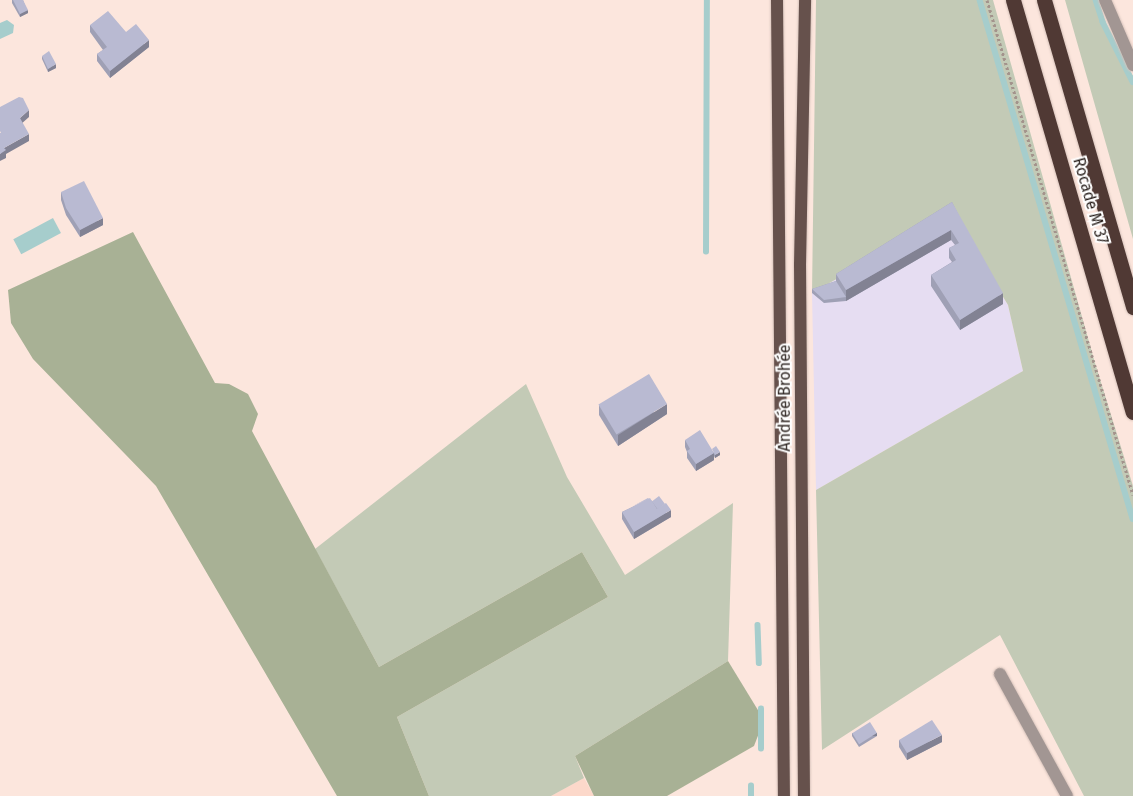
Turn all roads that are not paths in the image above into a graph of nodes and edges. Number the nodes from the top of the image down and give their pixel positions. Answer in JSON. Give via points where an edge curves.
{"nodes":[{"id":1,"x":777,"y":0,"type":"edge"},
{"id":2,"x":805,"y":0,"type":"edge"},
{"id":3,"x":1013,"y":0,"type":"edge"},
{"id":4,"x":1044,"y":0,"type":"edge"},
{"id":5,"x":1105,"y":0,"type":"edge"},
{"id":6,"x":1133,"y":65,"type":"edge"},
{"id":7,"x":1133,"y":307,"type":"edge"},
{"id":8,"x":1133,"y":412,"type":"edge"},
{"id":9,"x":1000,"y":674,"type":"dead end"},
{"id":10,"x":784,"y":796,"type":"edge"},
{"id":11,"x":804,"y":796,"type":"edge"},
{"id":12,"x":1067,"y":796,"type":"edge"}],
"edges":[{"from":1,"to":10,"type":"main road","name":"Andrée Brohée"},
{"from":2,"to":11,"type":"main road","name":"Andrée Brohée","via":[[800,265]]},
{"from":3,"to":8,"type":"highway","name":"Rocade M 37"},
{"from":4,"to":7,"type":"highway","name":"Rocade M 37"},
{"from":5,"to":6,"type":"street"},
{"from":9,"to":12,"type":"street"}]}
